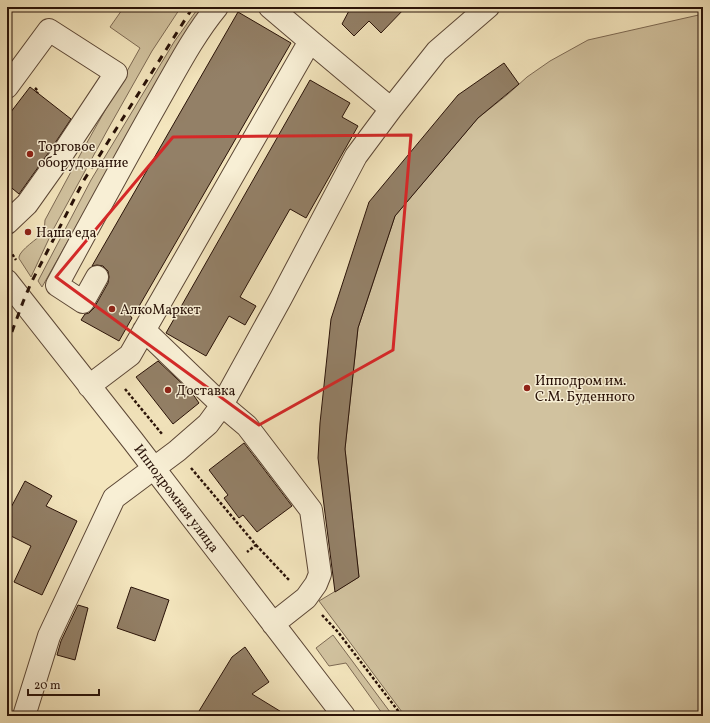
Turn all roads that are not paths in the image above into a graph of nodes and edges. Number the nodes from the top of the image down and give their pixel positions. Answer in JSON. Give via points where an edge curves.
{"nodes":[{"id":1,"x":217,"y":7,"type":"edge"},
{"id":2,"x":270,"y":7,"type":"edge"},
{"id":3,"x":488,"y":7,"type":"edge"},
{"id":4,"x":310,"y":40,"type":"junction"},
{"id":5,"x":7,"y":87,"type":"edge"},
{"id":6,"x":391,"y":109,"type":"junction"},
{"id":7,"x":7,"y":223,"type":"edge"},
{"id":8,"x":97,"y":277,"type":"dead end"},
{"id":9,"x":7,"y":281,"type":"edge"},
{"id":10,"x":144,"y":330,"type":"junction"},
{"id":11,"x":89,"y":386,"type":"junction"},
{"id":12,"x":222,"y":405,"type":"junction"},
{"id":13,"x":154,"y":468,"type":"junction"},
{"id":14,"x":273,"y":624,"type":"junction"},
{"id":15,"x":24,"y":716,"type":"edge"},
{"id":16,"x":344,"y":716,"type":"edge"}],
"edges":[{"from":1,"to":8,"type":"street","via":[[192,42],[57,284],[83,302]]},
{"from":2,"to":4,"type":"street"},
{"from":3,"to":6,"type":"street","via":[[437,51]]},
{"from":4,"to":6,"type":"street"},
{"from":4,"to":10,"type":"street"},
{"from":5,"to":7,"type":"street","via":[[49,30],[116,73],[27,204]]},
{"from":6,"to":12,"type":"street","via":[[356,156]]},
{"from":9,"to":11,"type":"street","name":"Ипподромная улица"},
{"from":10,"to":11,"type":"street","via":[[130,355]]},
{"from":10,"to":12,"type":"street"},
{"from":11,"to":13,"type":"street","name":"Ипподромная улица"},
{"from":12,"to":13,"type":"street","via":[[208,424],[193,438]]},
{"from":12,"to":14,"type":"street","via":[[247,426],[311,510],[320,574],[306,598]]},
{"from":13,"to":14,"type":"street","name":"Ипподромная улица"},
{"from":13,"to":15,"type":"street","via":[[114,498],[49,636]]},
{"from":14,"to":16,"type":"street","name":"Ипподромная улица"}]}
